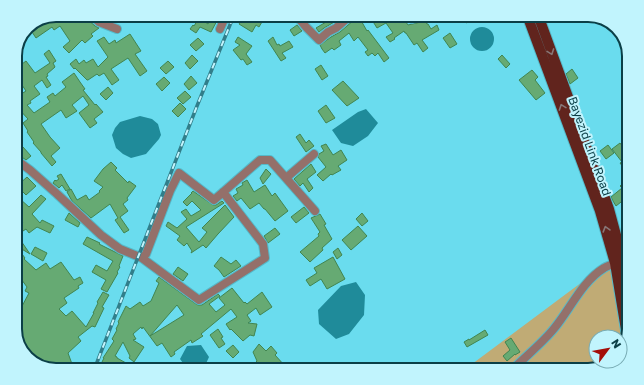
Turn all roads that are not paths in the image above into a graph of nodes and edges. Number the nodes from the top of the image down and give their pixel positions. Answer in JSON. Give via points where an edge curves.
{"nodes":[{"id":1,"x":99,"y":22,"type":"edge"},
{"id":2,"x":223,"y":22,"type":"edge"},
{"id":3,"x":302,"y":22,"type":"edge"},
{"id":4,"x":343,"y":22,"type":"edge"},
{"id":5,"x":530,"y":22,"type":"edge"},
{"id":6,"x":541,"y":22,"type":"edge"},
{"id":7,"x":117,"y":29,"type":"dead end"},
{"id":8,"x":220,"y":29,"type":"dead end"},
{"id":9,"x":314,"y":154,"type":"dead end"},
{"id":10,"x":22,"y":164,"type":"edge"},
{"id":11,"x":286,"y":178,"type":"junction"},
{"id":12,"x":223,"y":192,"type":"junction"},
{"id":13,"x":315,"y":211,"type":"dead end"},
{"id":14,"x":622,"y":257,"type":"edge"},
{"id":15,"x":142,"y":258,"type":"junction"},
{"id":16,"x":615,"y":263,"type":"junction"},
{"id":17,"x":622,"y":306,"type":"edge"},
{"id":18,"x":519,"y":363,"type":"edge"}],
"edges":[{"from":1,"to":7,"type":"street"},
{"from":2,"to":8,"type":"street"},
{"from":3,"to":4,"type":"street","via":[[319,40]]},
{"from":16,"to":5,"type":"main road","name":"Bayezid Link Road","one_way":true,"via":[[600,211]]},
{"from":6,"to":14,"type":"main road","name":"Bayezid Link Road","one_way":true,"via":[[609,209]]},
{"from":9,"to":11,"type":"street"},
{"from":10,"to":15,"type":"street","via":[[100,235],[120,249]]},
{"from":11,"to":12,"type":"street","via":[[270,160],[260,160]]},
{"from":11,"to":13,"type":"street"},
{"from":12,"to":15,"type":"street","via":[[214,200],[179,173],[146,254]]},
{"from":12,"to":15,"type":"street","via":[[263,244],[265,258],[199,300]]},
{"from":16,"to":17,"type":"main road","name":"Bayezid Link Road"},
{"from":16,"to":18,"type":"street","via":[[606,266],[585,285],[552,331]]}]}
